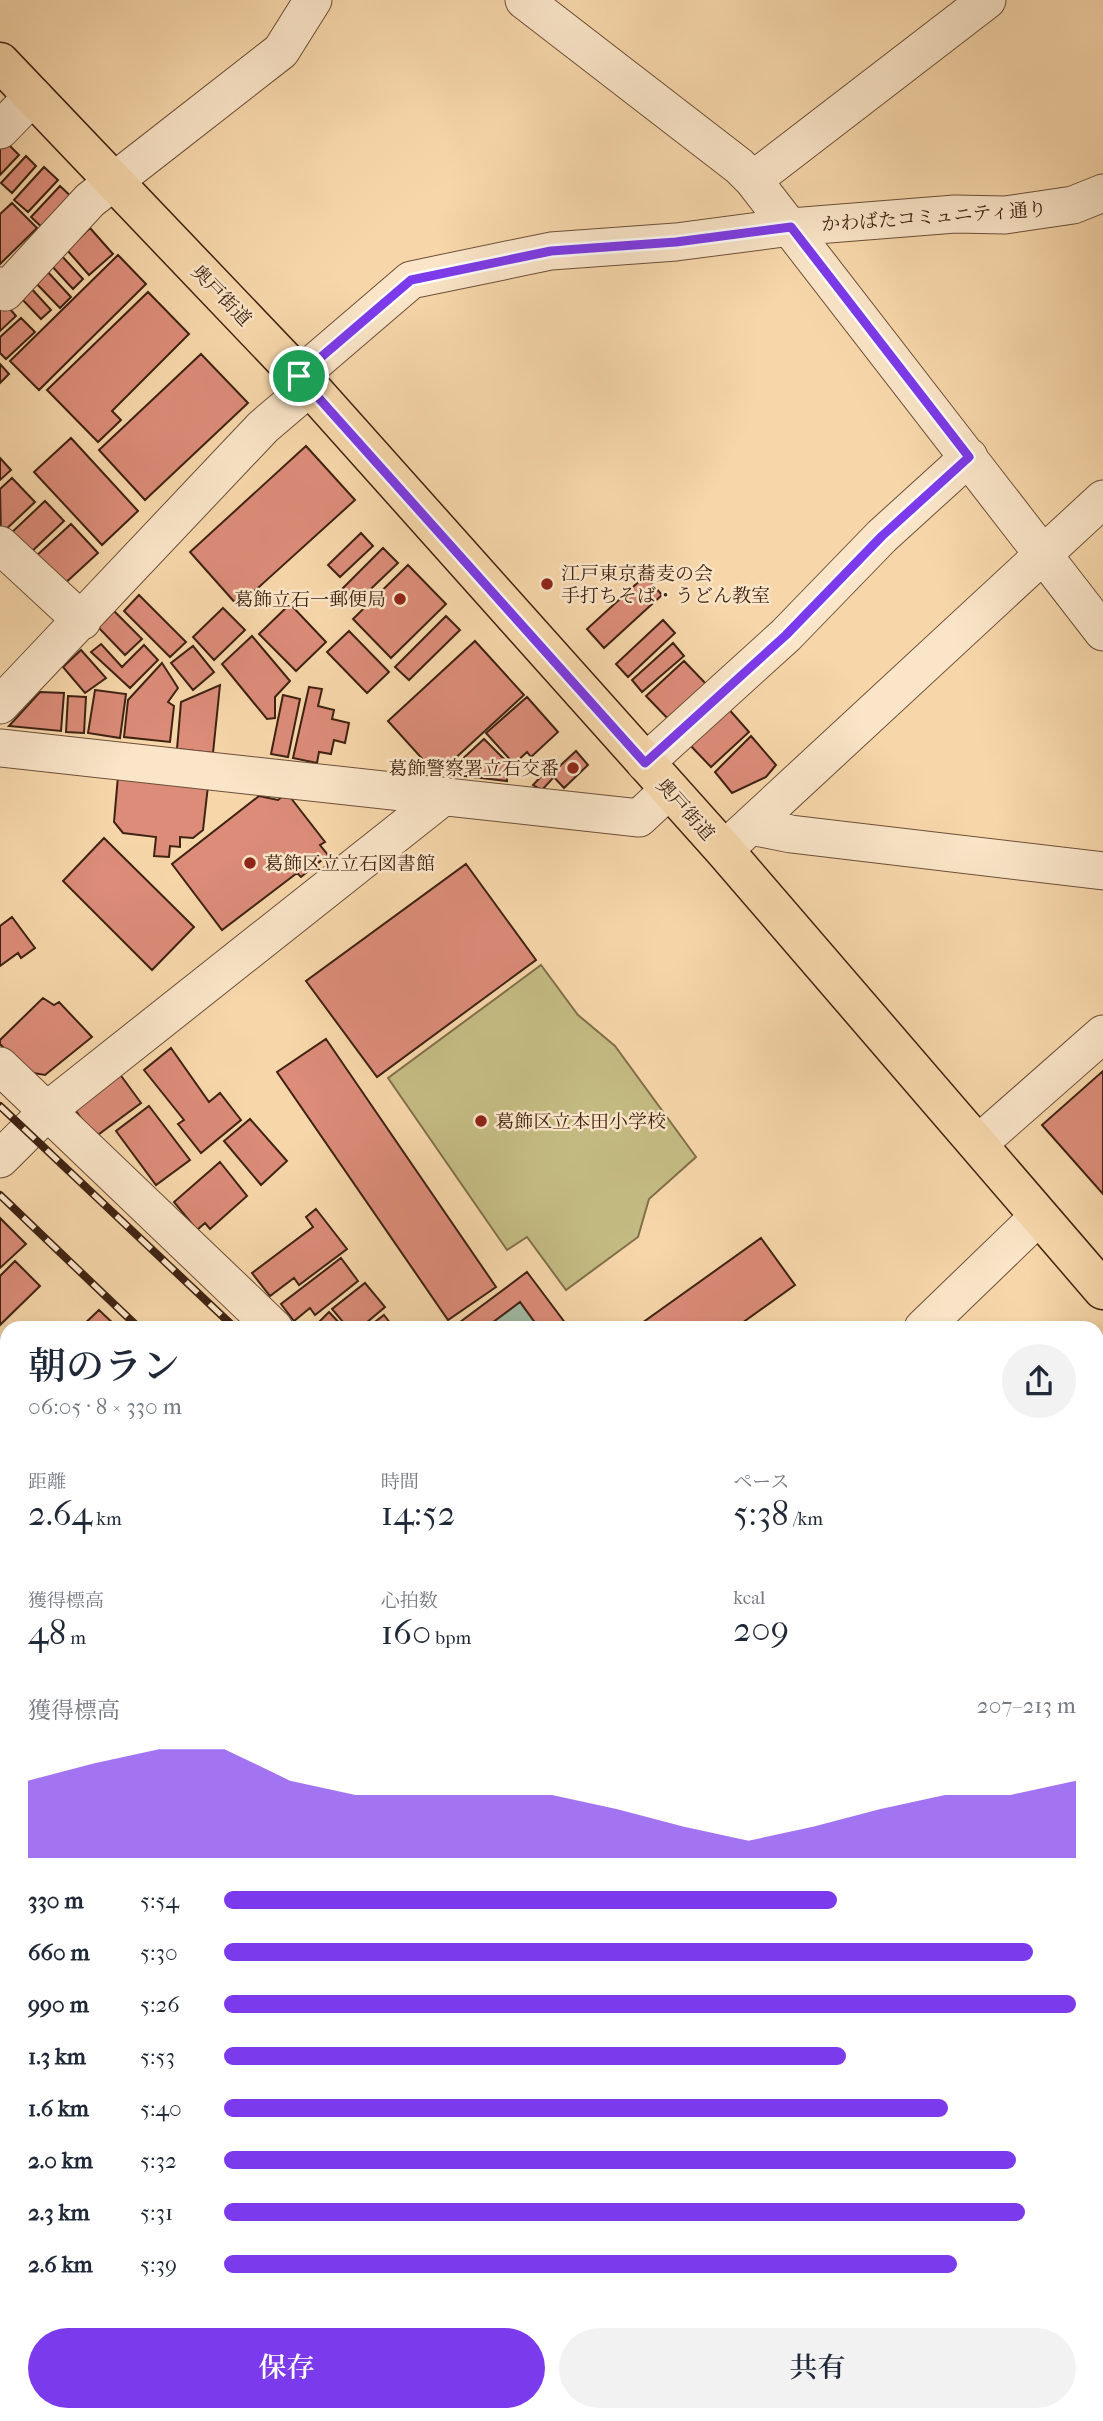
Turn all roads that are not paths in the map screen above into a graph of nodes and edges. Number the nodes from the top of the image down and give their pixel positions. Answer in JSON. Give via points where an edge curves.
{"nodes":[{"id":1,"x":313,"y":0,"type":"edge"},
{"id":2,"x":524,"y":0,"type":"edge"},
{"id":3,"x":987,"y":0,"type":"edge"},
{"id":4,"x":0,"y":62,"type":"edge"},
{"id":5,"x":33,"y":96,"type":"junction"},
{"id":6,"x":0,"y":130,"type":"edge"},
{"id":7,"x":753,"y":180,"type":"junction"},
{"id":8,"x":113,"y":182,"type":"junction"},
{"id":9,"x":1103,"y":193,"type":"edge"},
{"id":10,"x":791,"y":227,"type":"junction"},
{"id":11,"x":0,"y":286,"type":"edge"},
{"id":12,"x":305,"y":381,"type":"junction"},
{"id":13,"x":969,"y":457,"type":"junction"},
{"id":14,"x":1103,"y":499,"type":"edge"},
{"id":15,"x":0,"y":545,"type":"edge"},
{"id":16,"x":1044,"y":555,"type":"junction"},
{"id":17,"x":82,"y":621,"type":"junction"},
{"id":18,"x":1103,"y":632,"type":"edge"},
{"id":19,"x":0,"y":705,"type":"edge"},
{"id":20,"x":0,"y":748,"type":"edge"},
{"id":21,"x":657,"y":776,"type":"junction"},
{"id":22,"x":444,"y":796,"type":"junction"},
{"id":23,"x":737,"y":838,"type":"junction"},
{"id":24,"x":1103,"y":871,"type":"edge"},
{"id":25,"x":1103,"y":1034,"type":"edge"},
{"id":26,"x":0,"y":1066,"type":"edge"},
{"id":27,"x":48,"y":1111,"type":"junction"},
{"id":28,"x":978,"y":1144,"type":"junction"},
{"id":29,"x":0,"y":1160,"type":"edge"},
{"id":30,"x":1039,"y":1216,"type":"junction"},
{"id":31,"x":1103,"y":1290,"type":"edge"},
{"id":32,"x":267,"y":1321,"type":"edge"},
{"id":33,"x":930,"y":1321,"type":"edge"}],
"edges":[{"from":1,"to":8,"type":"street","via":[[281,51]]},
{"from":2,"to":7,"type":"street"},
{"from":3,"to":7,"type":"street"},
{"from":4,"to":5,"type":"main road","name":"奥戸街道"},
{"from":5,"to":6,"type":"street"},
{"from":5,"to":8,"type":"main road","name":"奥戸街道"},
{"from":7,"to":10,"type":"street"},
{"from":8,"to":11,"type":"street","via":[[90,200],[5,292]]},
{"from":8,"to":12,"type":"main road","name":"奥戸街道"},
{"from":9,"to":10,"type":"street","name":"かわばたコミュニティ通り","via":[[1073,205],[1005,215],[955,214]]},
{"from":10,"to":12,"type":"street","name":"かわばたコミュニティ通り","via":[[551,251],[411,280]]},
{"from":10,"to":13,"type":"street"},
{"from":12,"to":17,"type":"street","name":"かわばたコミュニティ通り"},
{"from":12,"to":21,"type":"main road","name":"奥戸街道"},
{"from":13,"to":16,"type":"street"},
{"from":13,"to":21,"type":"street","via":[[882,536]]},
{"from":14,"to":16,"type":"street"},
{"from":15,"to":17,"type":"street"},
{"from":16,"to":18,"type":"street"},
{"from":16,"to":23,"type":"street"},
{"from":17,"to":19,"type":"street","name":"かわばたコミュニティ通り"},
{"from":20,"to":22,"type":"street"},
{"from":21,"to":22,"type":"street","via":[[639,818]]},
{"from":21,"to":23,"type":"main road","name":"奥戸街道"},
{"from":22,"to":27,"type":"street"},
{"from":23,"to":24,"type":"street","via":[[792,834]]},
{"from":23,"to":28,"type":"main road","name":"奥戸街道"},
{"from":25,"to":28,"type":"street"},
{"from":26,"to":27,"type":"street"},
{"from":27,"to":29,"type":"street"},
{"from":27,"to":32,"type":"street"},
{"from":28,"to":30,"type":"main road","name":"奥戸街道"},
{"from":30,"to":31,"type":"main road","name":"奥戸街道"},
{"from":30,"to":33,"type":"street"}]}
